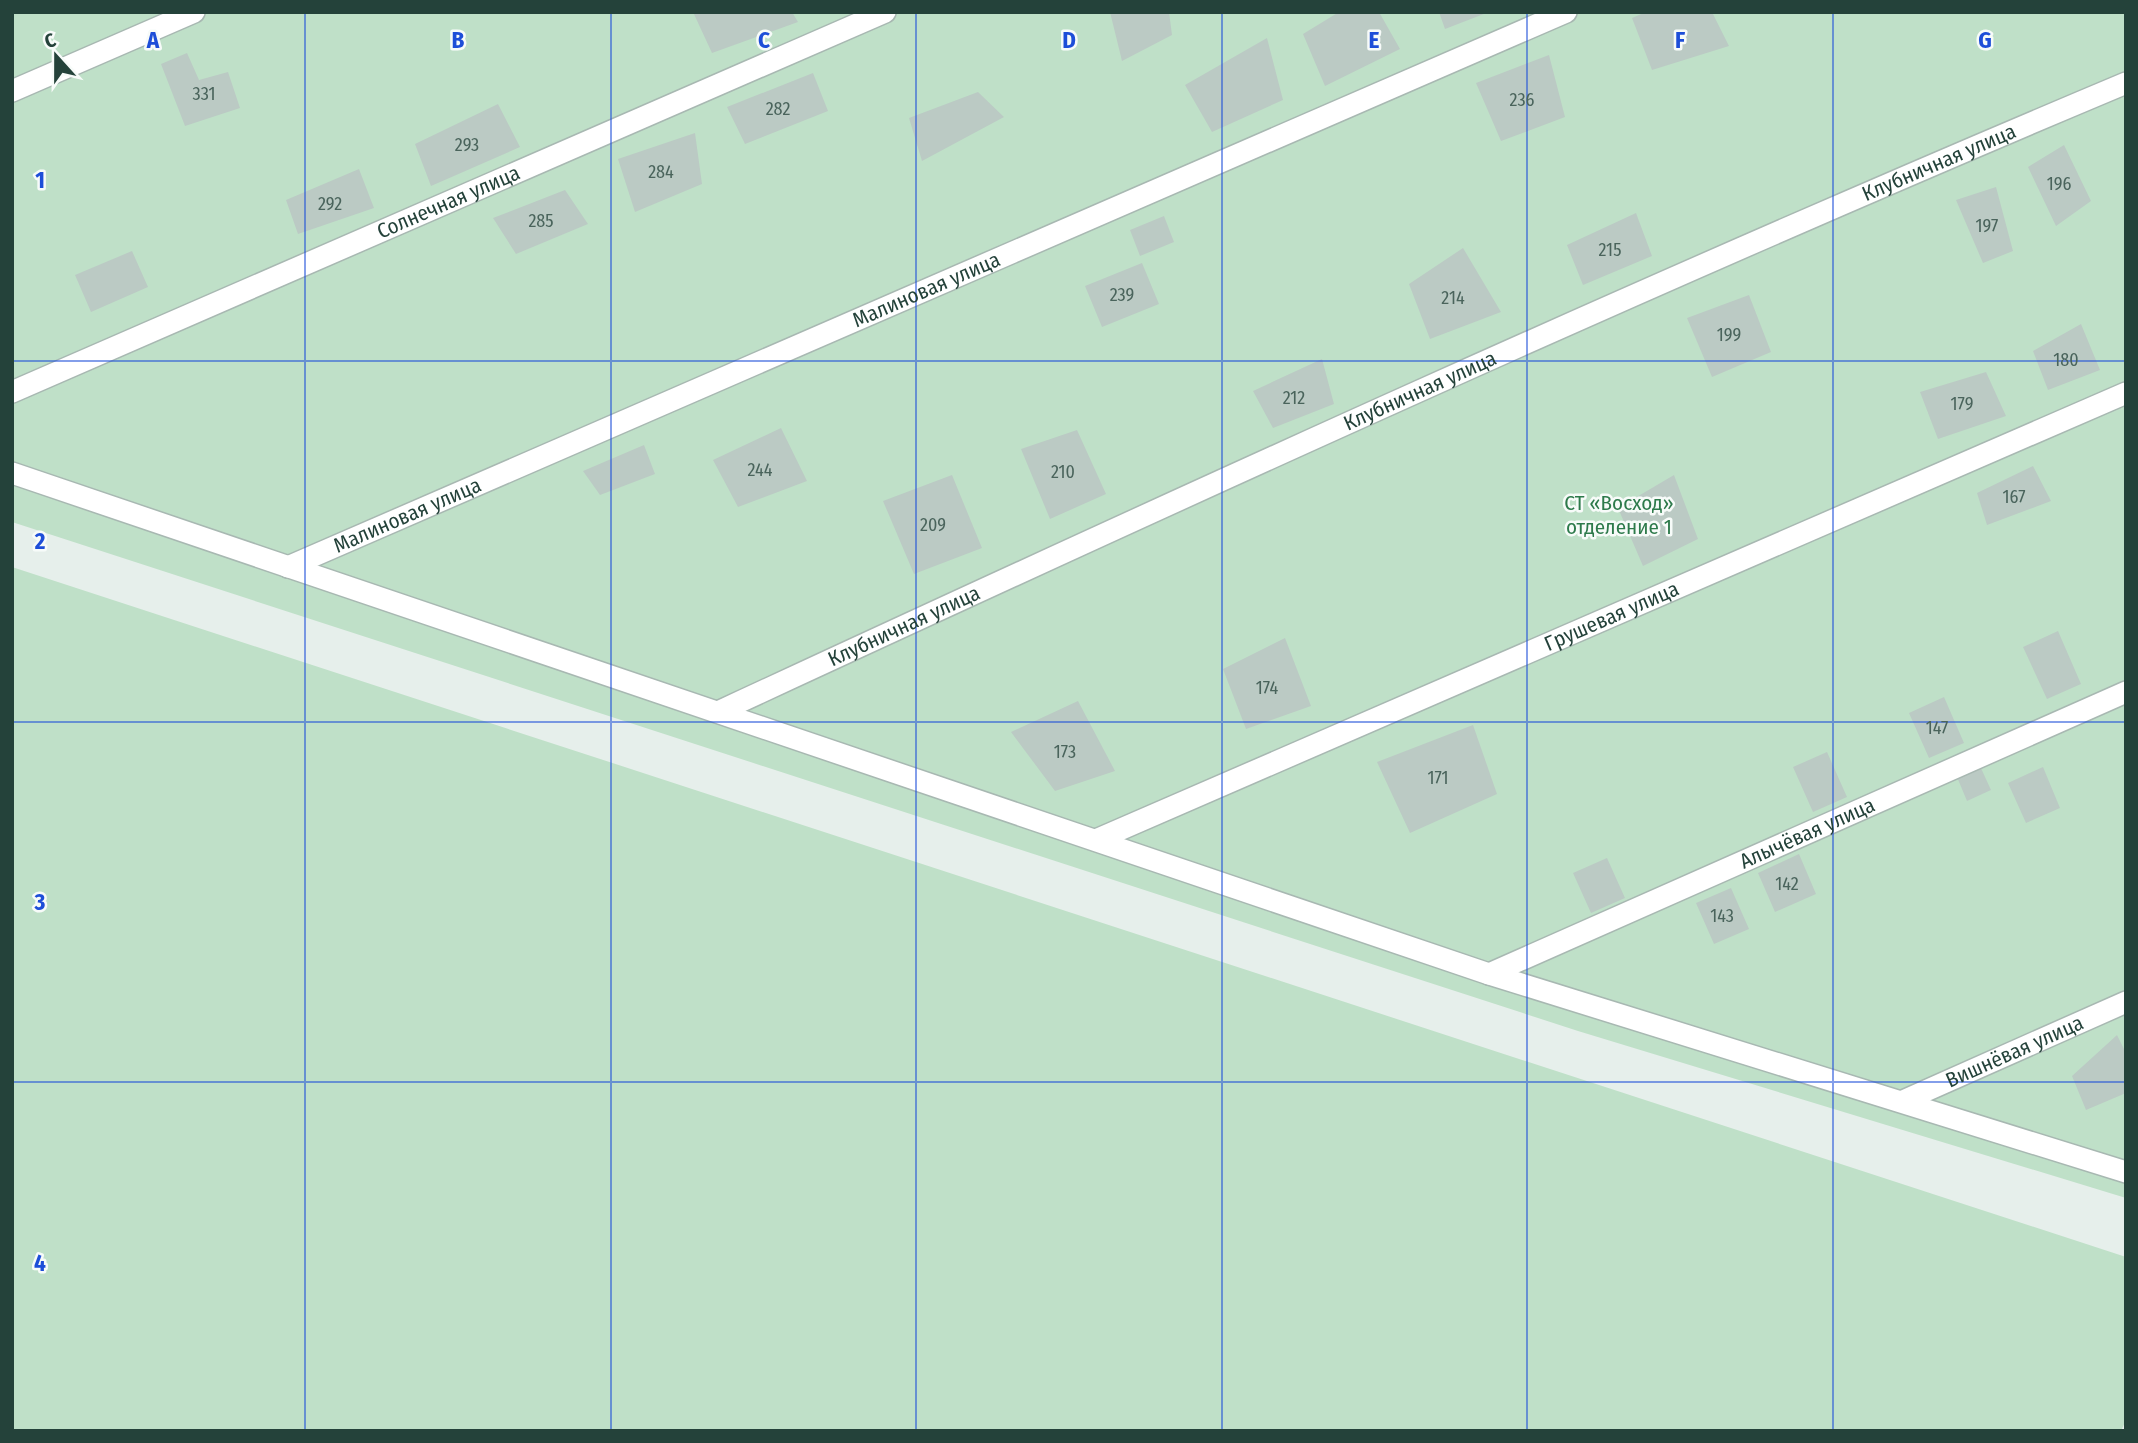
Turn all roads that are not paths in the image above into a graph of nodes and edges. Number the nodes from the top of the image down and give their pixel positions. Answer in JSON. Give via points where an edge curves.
{"nodes":[{"id":1,"x":194,"y":12,"type":"edge"},
{"id":2,"x":885,"y":12,"type":"edge"},
{"id":3,"x":1566,"y":12,"type":"edge"},
{"id":4,"x":2126,"y":83,"type":"edge"},
{"id":5,"x":12,"y":91,"type":"edge"},
{"id":6,"x":12,"y":392,"type":"edge"},
{"id":7,"x":2126,"y":393,"type":"edge"},
{"id":8,"x":12,"y":473,"type":"edge"},
{"id":9,"x":288,"y":567,"type":"junction"},
{"id":10,"x":2126,"y":692,"type":"edge"},
{"id":11,"x":718,"y":712,"type":"junction"},
{"id":12,"x":1096,"y":841,"type":"junction"},
{"id":13,"x":1489,"y":974,"type":"junction"},
{"id":14,"x":2126,"y":1002,"type":"edge"},
{"id":15,"x":1903,"y":1101,"type":"junction"},
{"id":16,"x":2126,"y":1172,"type":"edge"}],
"edges":[{"from":1,"to":5,"type":"street"},
{"from":2,"to":6,"type":"street","name":"Солнечная улица"},
{"from":3,"to":9,"type":"street","name":"Малиновая улица"},
{"from":4,"to":11,"type":"street","name":"Клубничная улица","via":[[1914,172],[1164,506]]},
{"from":7,"to":12,"type":"street","name":"Грушевая улица"},
{"from":8,"to":9,"type":"street"},
{"from":9,"to":11,"type":"street"},
{"from":10,"to":13,"type":"street","name":"Алычёвая улица"},
{"from":11,"to":12,"type":"street"},
{"from":12,"to":13,"type":"street"},
{"from":13,"to":15,"type":"street"},
{"from":14,"to":15,"type":"street","name":"Вишнёвая улица"},
{"from":15,"to":16,"type":"street"}]}
